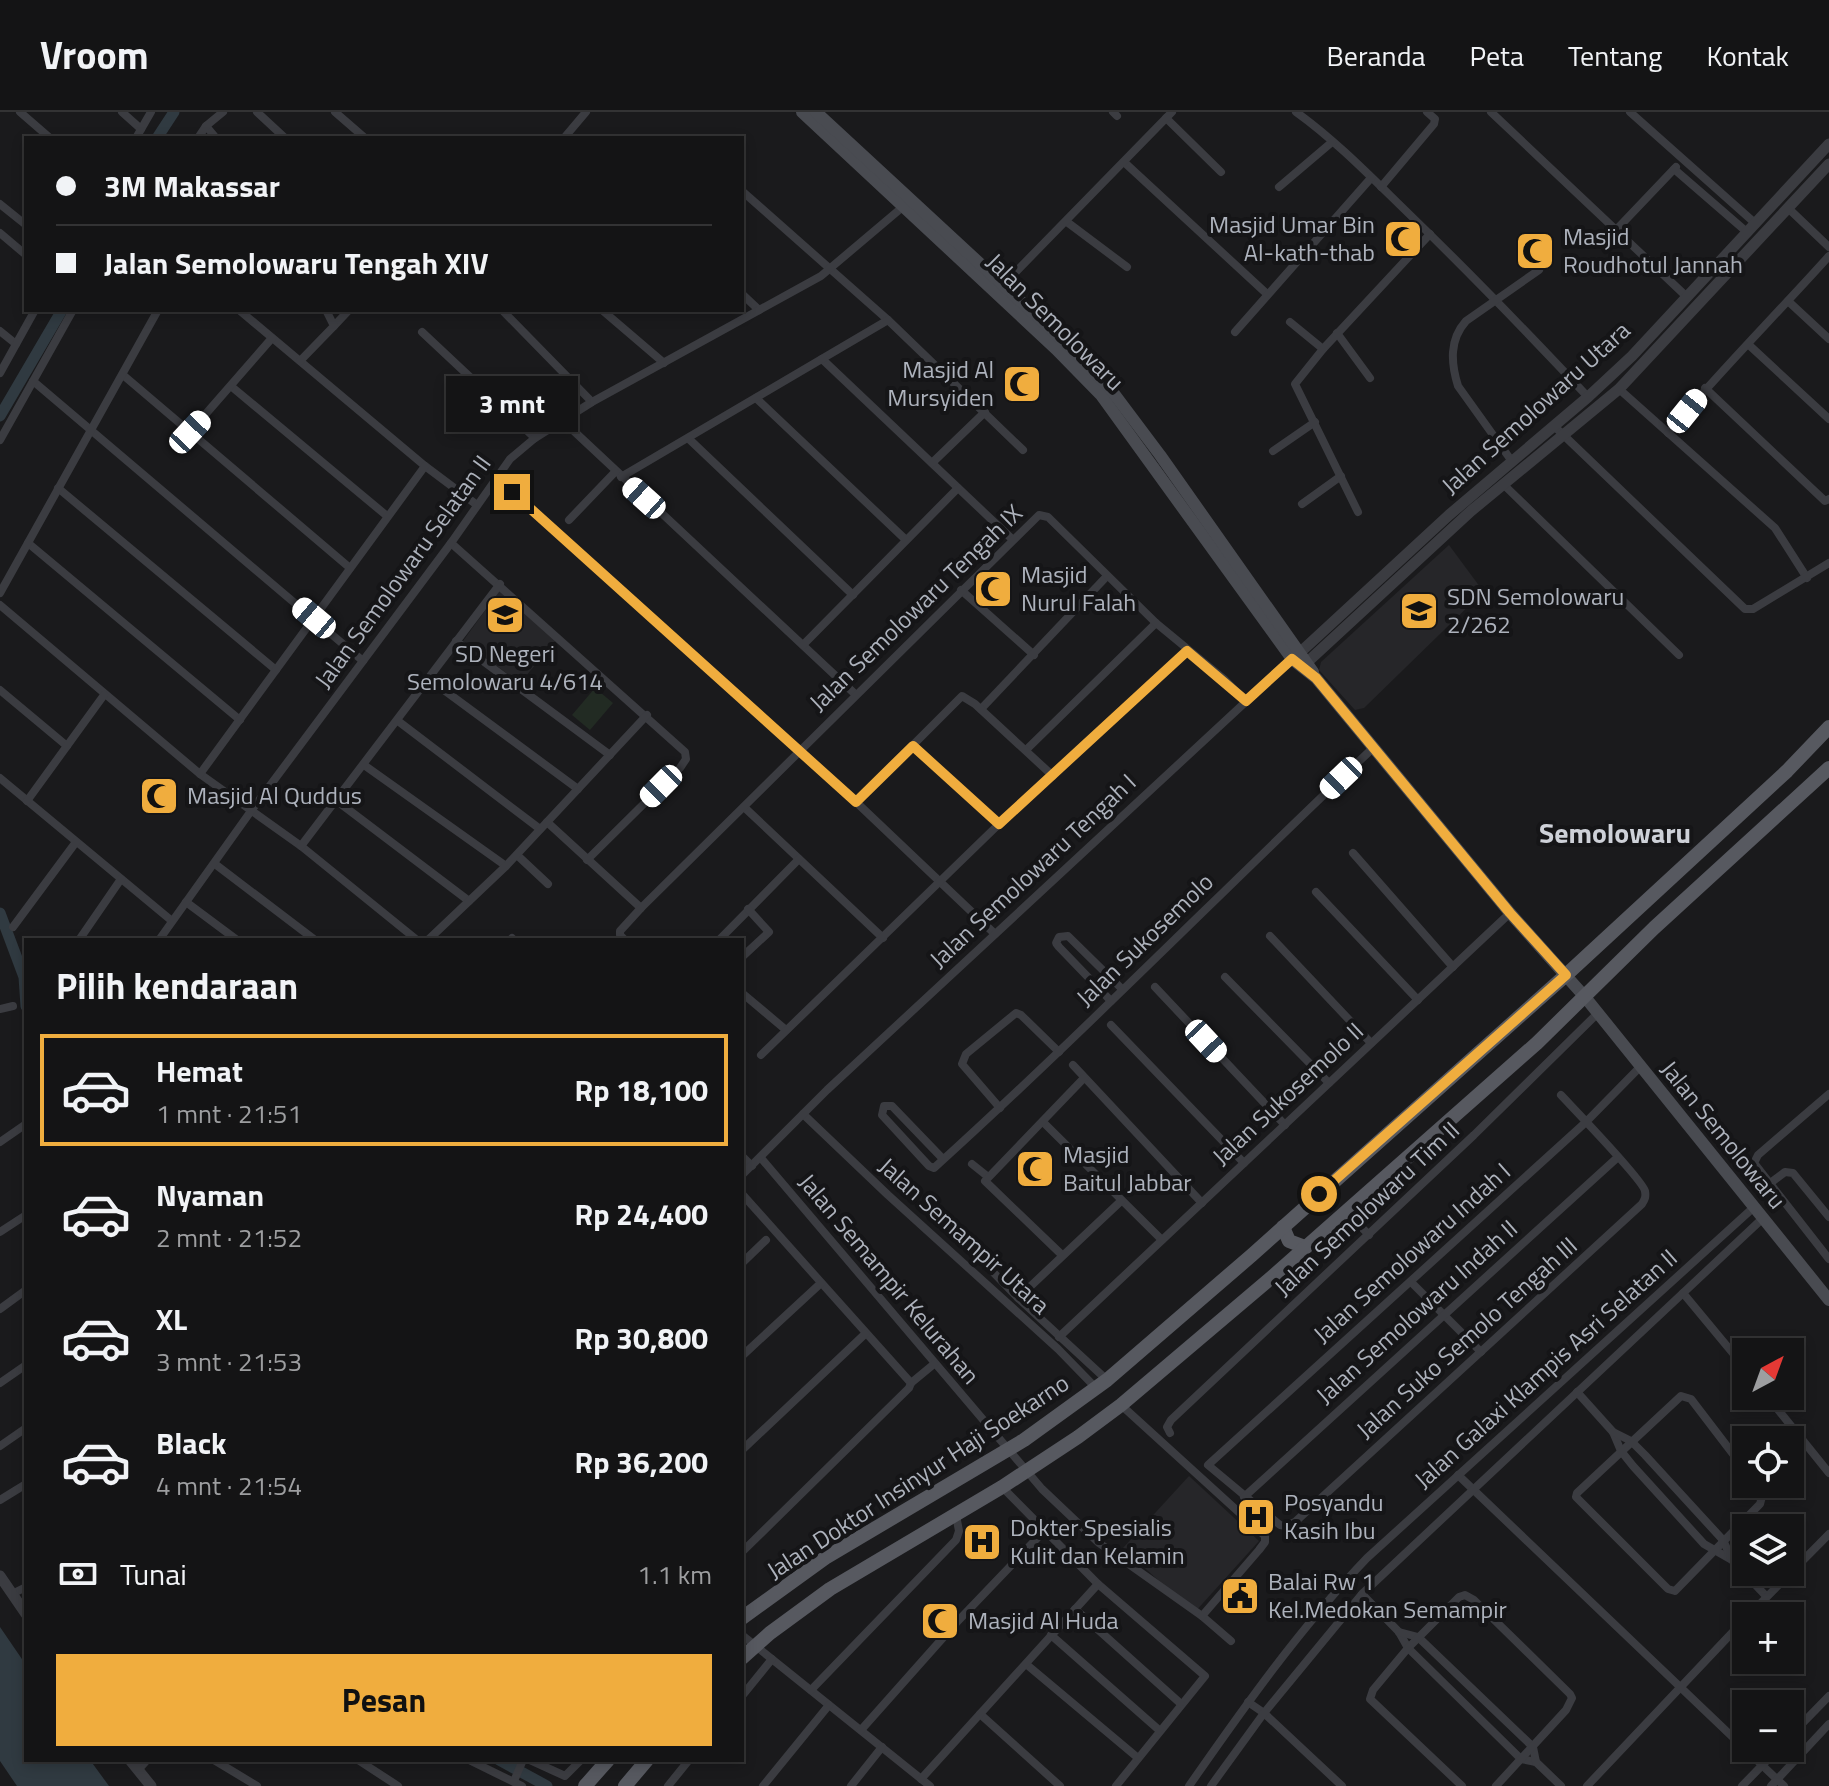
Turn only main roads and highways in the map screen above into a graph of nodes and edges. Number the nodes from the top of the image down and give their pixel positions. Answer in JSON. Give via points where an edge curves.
{"nodes":[{"id":1,"x":802,"y":112,"type":"edge"},
{"id":2,"x":817,"y":112,"type":"edge"},
{"id":3,"x":907,"y":203,"type":"junction"},
{"id":4,"x":1105,"y":391,"type":"junction"},
{"id":5,"x":1829,"y":727,"type":"edge"},
{"id":6,"x":1829,"y":768,"type":"edge"},
{"id":7,"x":1566,"y":975,"type":"junction"},
{"id":8,"x":1585,"y":997,"type":"junction"},
{"id":9,"x":1283,"y":1227,"type":"junction"},
{"id":10,"x":1305,"y":1247,"type":"junction"},
{"id":11,"x":1252,"y":1255,"type":"junction"},
{"id":12,"x":1272,"y":1277,"type":"junction"},
{"id":13,"x":1824,"y":1286,"type":"edge"},
{"id":14,"x":1829,"y":1300,"type":"edge"},
{"id":15,"x":744,"y":1617,"type":"edge"},
{"id":16,"x":744,"y":1656,"type":"edge"},
{"id":17,"x":606,"y":1762,"type":"edge"},
{"id":18,"x":645,"y":1762,"type":"edge"},
{"id":19,"x":585,"y":1786,"type":"edge"},
{"id":20,"x":625,"y":1786,"type":"edge"}],
"edges":[{"from":1,"to":3,"type":"main road","name":"Jalan Semolowaru"},
{"from":2,"to":3,"type":"main road","name":"Jalan Semolowaru"},
{"from":3,"to":4,"type":"main road","name":"Jalan Semolowaru"},
{"from":3,"to":4,"type":"main road","name":"Jalan Semolowaru","via":[[1068,345]]},
{"from":4,"to":7,"type":"main road","name":"Jalan Semolowaru","via":[[1300,660]]},
{"from":5,"to":7,"type":"main road","name":"Jalan Doktor Insinyur Haji Soekarno"},
{"from":6,"to":8,"type":"main road","name":"Jalan Doktor Insinyur Haji Soekarno"},
{"from":7,"to":8,"type":"main road","name":"Jalan Semolowaru"},
{"from":7,"to":9,"type":"main road","name":"Jalan Doktor Insinyur Haji Soekarno"},
{"from":8,"to":10,"type":"main road","name":"Jalan Doktor Insinyur Haji Soekarno"},
{"from":8,"to":13,"type":"main road","name":"Jalan Semolowaru","via":[[1762,1219]]},
{"from":9,"to":10,"type":"main road","via":[[1289,1241]]},
{"from":9,"to":11,"type":"main road","name":"Jalan Doktor Insinyur Haji Soekarno"},
{"from":10,"to":12,"type":"main road","name":"Jalan Doktor Insinyur Haji Soekarno"},
{"from":11,"to":12,"type":"main road","via":[[1268,1260]]},
{"from":11,"to":15,"type":"main road","name":"Jalan Doktor Insinyur Haji Soekarno","via":[[1102,1384],[1007,1451],[825,1558]]},
{"from":12,"to":16,"type":"main road","name":"Jalan Doktor Insinyur Haji Soekarno","via":[[1078,1437],[830,1589]]},
{"from":13,"to":14,"type":"main road","name":"Jalan Semolowaru"},
{"from":17,"to":19,"type":"main road"},
{"from":18,"to":20,"type":"main road"}]}
